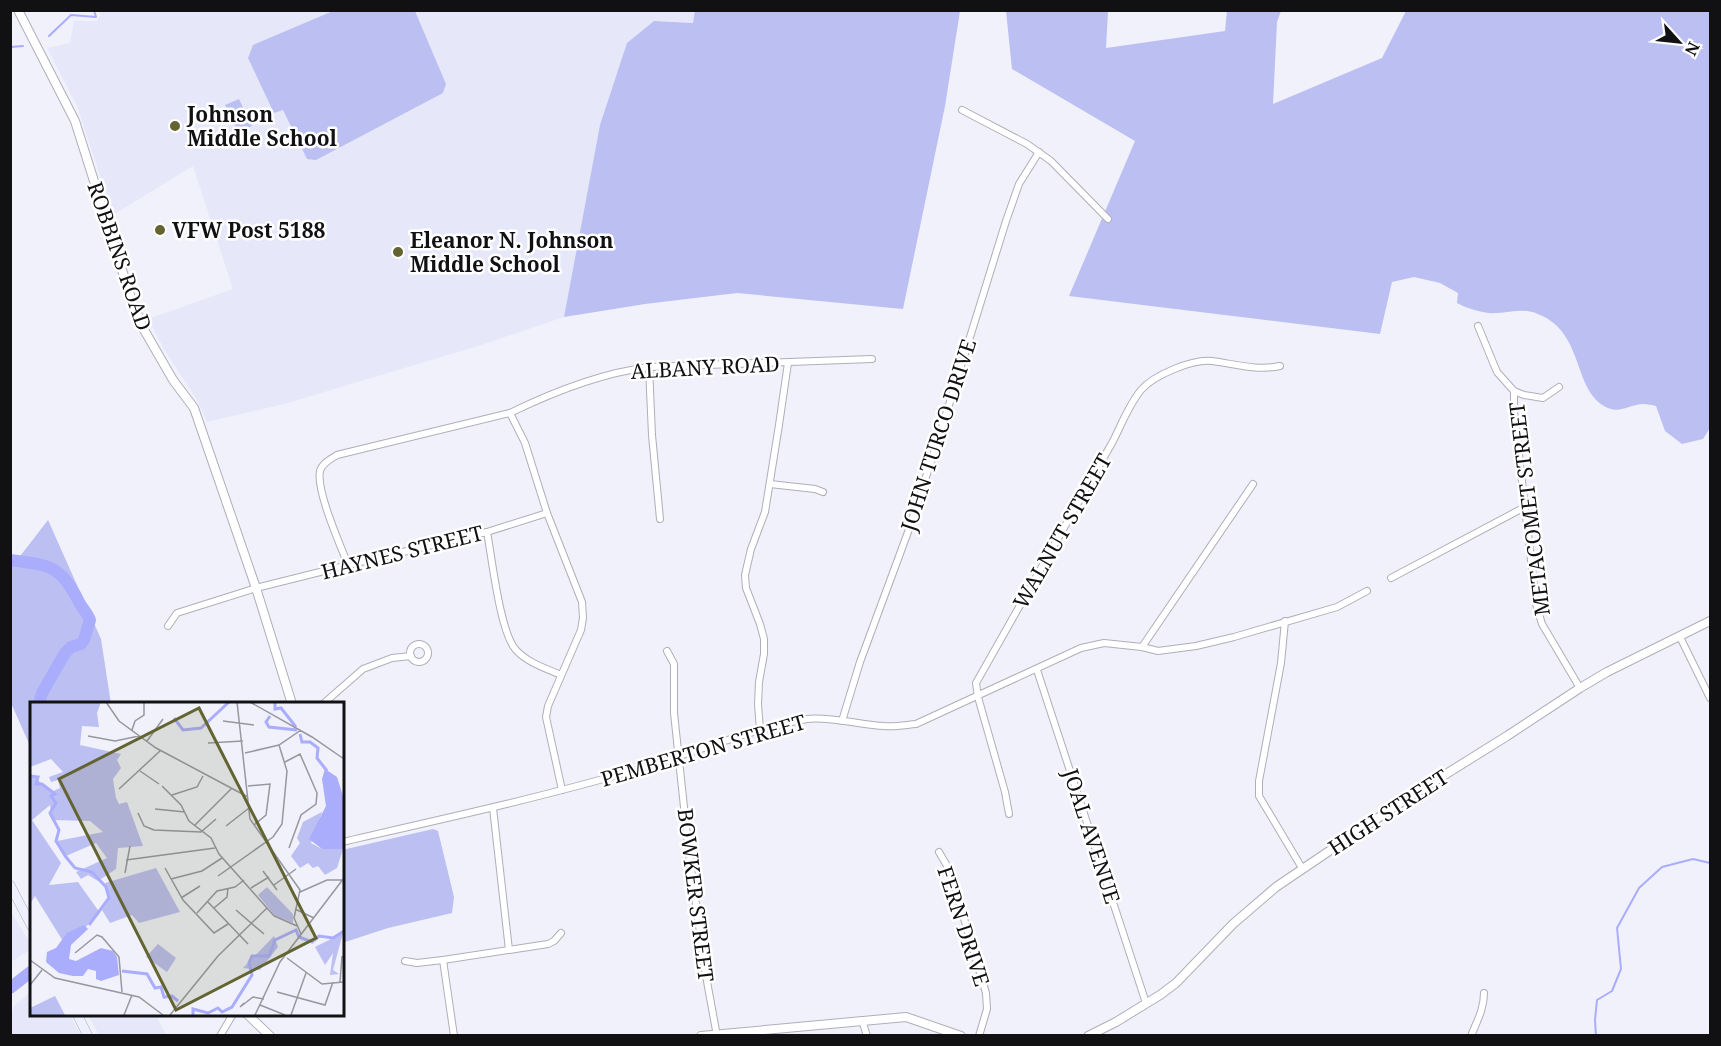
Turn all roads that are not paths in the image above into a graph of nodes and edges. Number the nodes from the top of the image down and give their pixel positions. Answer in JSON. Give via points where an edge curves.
{"nodes":[{"id":1,"x":18,"y":10,"type":"edge"},
{"id":2,"x":962,"y":110,"type":"dead end"},
{"id":3,"x":1039,"y":152,"type":"junction"},
{"id":4,"x":1108,"y":219,"type":"dead end"},
{"id":5,"x":1478,"y":326,"type":"dead end"},
{"id":6,"x":872,"y":358,"type":"dead end"},
{"id":7,"x":788,"y":363,"type":"junction"},
{"id":8,"x":1280,"y":366,"type":"dead end"},
{"id":9,"x":649,"y":368,"type":"junction"},
{"id":10,"x":1559,"y":387,"type":"dead end"},
{"id":11,"x":1514,"y":391,"type":"junction"},
{"id":12,"x":510,"y":413,"type":"junction"},
{"id":13,"x":770,"y":484,"type":"junction"},
{"id":14,"x":1253,"y":484,"type":"dead end"},
{"id":15,"x":823,"y":492,"type":"dead end"},
{"id":16,"x":1525,"y":507,"type":"junction"},
{"id":17,"x":547,"y":513,"type":"junction"},
{"id":18,"x":660,"y":519,"type":"dead end"},
{"id":19,"x":487,"y":532,"type":"junction"},
{"id":20,"x":348,"y":564,"type":"junction"},
{"id":21,"x":1391,"y":579,"type":"dead end"},
{"id":22,"x":256,"y":588,"type":"junction"},
{"id":23,"x":1367,"y":591,"type":"dead end"},
{"id":24,"x":1285,"y":621,"type":"junction"},
{"id":25,"x":1710,"y":621,"type":"edge"},
{"id":26,"x":168,"y":626,"type":"dead end"},
{"id":27,"x":1680,"y":637,"type":"junction"},
{"id":28,"x":1142,"y":647,"type":"junction"},
{"id":29,"x":667,"y":651,"type":"dead end"},
{"id":30,"x":411,"y":656,"type":"dead end"},
{"id":31,"x":1037,"y":670,"type":"junction"},
{"id":32,"x":561,"y":675,"type":"junction"},
{"id":33,"x":1580,"y":688,"type":"junction"},
{"id":34,"x":978,"y":697,"type":"junction"},
{"id":35,"x":1710,"y":698,"type":"edge"},
{"id":36,"x":291,"y":702,"type":"edge"},
{"id":37,"x":325,"y":702,"type":"edge"},
{"id":38,"x":842,"y":721,"type":"junction"},
{"id":39,"x":760,"y":730,"type":"junction"},
{"id":40,"x":679,"y":756,"type":"junction"},
{"id":41,"x":562,"y":790,"type":"junction"},
{"id":42,"x":493,"y":808,"type":"junction"},
{"id":43,"x":1009,"y":814,"type":"dead end"},
{"id":44,"x":344,"y":842,"type":"edge"},
{"id":45,"x":939,"y":852,"type":"dead end"},
{"id":46,"x":1302,"y":868,"type":"junction"},
{"id":47,"x":10,"y":885,"type":"edge"},
{"id":48,"x":30,"y":923,"type":"edge"},
{"id":49,"x":561,"y":933,"type":"dead end"},
{"id":50,"x":509,"y":950,"type":"junction"},
{"id":51,"x":443,"y":960,"type":"junction"},
{"id":52,"x":405,"y":961,"type":"dead end"},
{"id":53,"x":1484,"y":993,"type":"dead end"},
{"id":54,"x":1146,"y":1003,"type":"junction"},
{"id":55,"x":78,"y":1016,"type":"edge"},
{"id":56,"x":232,"y":1016,"type":"edge"},
{"id":57,"x":249,"y":1016,"type":"edge"},
{"id":58,"x":862,"y":1020,"type":"junction"},
{"id":59,"x":88,"y":1035,"type":"edge"},
{"id":60,"x":220,"y":1035,"type":"edge"},
{"id":61,"x":270,"y":1035,"type":"edge"},
{"id":62,"x":454,"y":1035,"type":"edge"},
{"id":63,"x":701,"y":1035,"type":"edge"},
{"id":64,"x":716,"y":1035,"type":"edge"},
{"id":65,"x":867,"y":1035,"type":"edge"},
{"id":66,"x":961,"y":1035,"type":"edge"},
{"id":67,"x":979,"y":1035,"type":"edge"},
{"id":68,"x":1088,"y":1035,"type":"edge"},
{"id":69,"x":1471,"y":1035,"type":"edge"}],
"edges":[{"from":1,"to":22,"type":"street","name":"ROBBINS ROAD","via":[[75,121],[143,328],[194,408]]},
{"from":2,"to":3,"type":"street"},
{"from":3,"to":4,"type":"street"},
{"from":3,"to":38,"type":"street","name":"JOHN TURCO DRIVE","via":[[1018,184],[936,448]]},
{"from":5,"to":11,"type":"street","name":"METACOMET STREET","via":[[1497,372]]},
{"from":6,"to":7,"type":"street","name":"ALBANY ROAD"},
{"from":7,"to":9,"type":"street","name":"ALBANY ROAD"},
{"from":7,"to":13,"type":"street"},
{"from":8,"to":34,"type":"street","name":"WALNUT STREET","via":[[1267,369],[1200,360],[1185,364],[1140,392],[977,680]]},
{"from":9,"to":12,"type":"street","name":"ALBANY ROAD","via":[[594,380]]},
{"from":9,"to":18,"type":"street"},
{"from":10,"to":11,"type":"street","name":"METACOMET STREET","via":[[1543,398]]},
{"from":11,"to":16,"type":"street","name":"METACOMET STREET"},
{"from":12,"to":17,"type":"street","via":[[525,442]]},
{"from":12,"to":20,"type":"street","name":"ALBANY ROAD","via":[[337,455],[326,462],[320,471],[320,482]]},
{"from":13,"to":15,"type":"street"},
{"from":13,"to":39,"type":"street","via":[[745,575],[764,639],[758,704]]},
{"from":14,"to":28,"type":"street"},
{"from":16,"to":21,"type":"street"},
{"from":16,"to":33,"type":"street","name":"METACOMET STREET","via":[[1536,604],[1542,624]]},
{"from":17,"to":19,"type":"street","name":"HAYNES STREET"},
{"from":17,"to":32,"type":"street","via":[[582,602],[581,630]]},
{"from":19,"to":20,"type":"street","name":"HAYNES STREET"},
{"from":19,"to":32,"type":"street","via":[[511,644],[528,661]]},
{"from":20,"to":22,"type":"street","name":"HAYNES STREET"},
{"from":22,"to":26,"type":"street","name":"HAYNES STREET","via":[[177,613]]},
{"from":22,"to":36,"type":"street","name":"ROBBINS ROAD"},
{"from":23,"to":24,"type":"street","name":"PEMBERTON STREET","via":[[1337,608]]},
{"from":24,"to":28,"type":"street","name":"PEMBERTON STREET","via":[[1196,646],[1158,651]]},
{"from":24,"to":46,"type":"street","via":[[1259,796]]},
{"from":25,"to":27,"type":"street","name":"HIGH STREET"},
{"from":27,"to":33,"type":"street","name":"HIGH STREET"},
{"from":27,"to":35,"type":"street"},
{"from":28,"to":31,"type":"street","name":"PEMBERTON STREET","via":[[1104,644],[1081,648]]},
{"from":29,"to":40,"type":"street","name":"BOWKER STREET","via":[[674,664]]},
{"from":30,"to":37,"type":"street","via":[[392,658],[363,669]]},
{"from":31,"to":34,"type":"street","name":"PEMBERTON STREET"},
{"from":31,"to":54,"type":"street","name":"JOAL AVENUE"},
{"from":32,"to":41,"type":"street","via":[[546,717]]},
{"from":33,"to":46,"type":"street","name":"HIGH STREET"},
{"from":34,"to":38,"type":"street","name":"PEMBERTON STREET","via":[[916,724],[886,727]]},
{"from":34,"to":43,"type":"street","name":"WALNUT STREET"},
{"from":38,"to":39,"type":"street","name":"PEMBERTON STREET","via":[[815,718]]},
{"from":39,"to":40,"type":"street","name":"PEMBERTON STREET"},
{"from":40,"to":41,"type":"street","name":"PEMBERTON STREET"},
{"from":40,"to":64,"type":"street","name":"BOWKER STREET"},
{"from":41,"to":42,"type":"street","name":"PEMBERTON STREET"},
{"from":42,"to":44,"type":"street","name":"PEMBERTON STREET"},
{"from":42,"to":50,"type":"street"},
{"from":45,"to":67,"type":"street","name":"FERN DRIVE","via":[[950,871],[986,993],[987,1009]]},
{"from":46,"to":54,"type":"street","name":"HIGH STREET","via":[[1233,924],[1176,983]]},
{"from":47,"to":48,"type":"main road"},
{"from":49,"to":50,"type":"street","via":[[548,944]]},
{"from":50,"to":51,"type":"street"},
{"from":51,"to":52,"type":"street"},
{"from":51,"to":62,"type":"street"},
{"from":53,"to":69,"type":"street","via":[[1484,1004]]},
{"from":54,"to":68,"type":"street","name":"HIGH STREET"},
{"from":55,"to":59,"type":"main road"},
{"from":56,"to":60,"type":"street"},
{"from":57,"to":61,"type":"street"},
{"from":58,"to":64,"type":"street"},
{"from":58,"to":65,"type":"street"},
{"from":58,"to":66,"type":"street","via":[[906,1017]]},
{"from":63,"to":64,"type":"street"}]}
